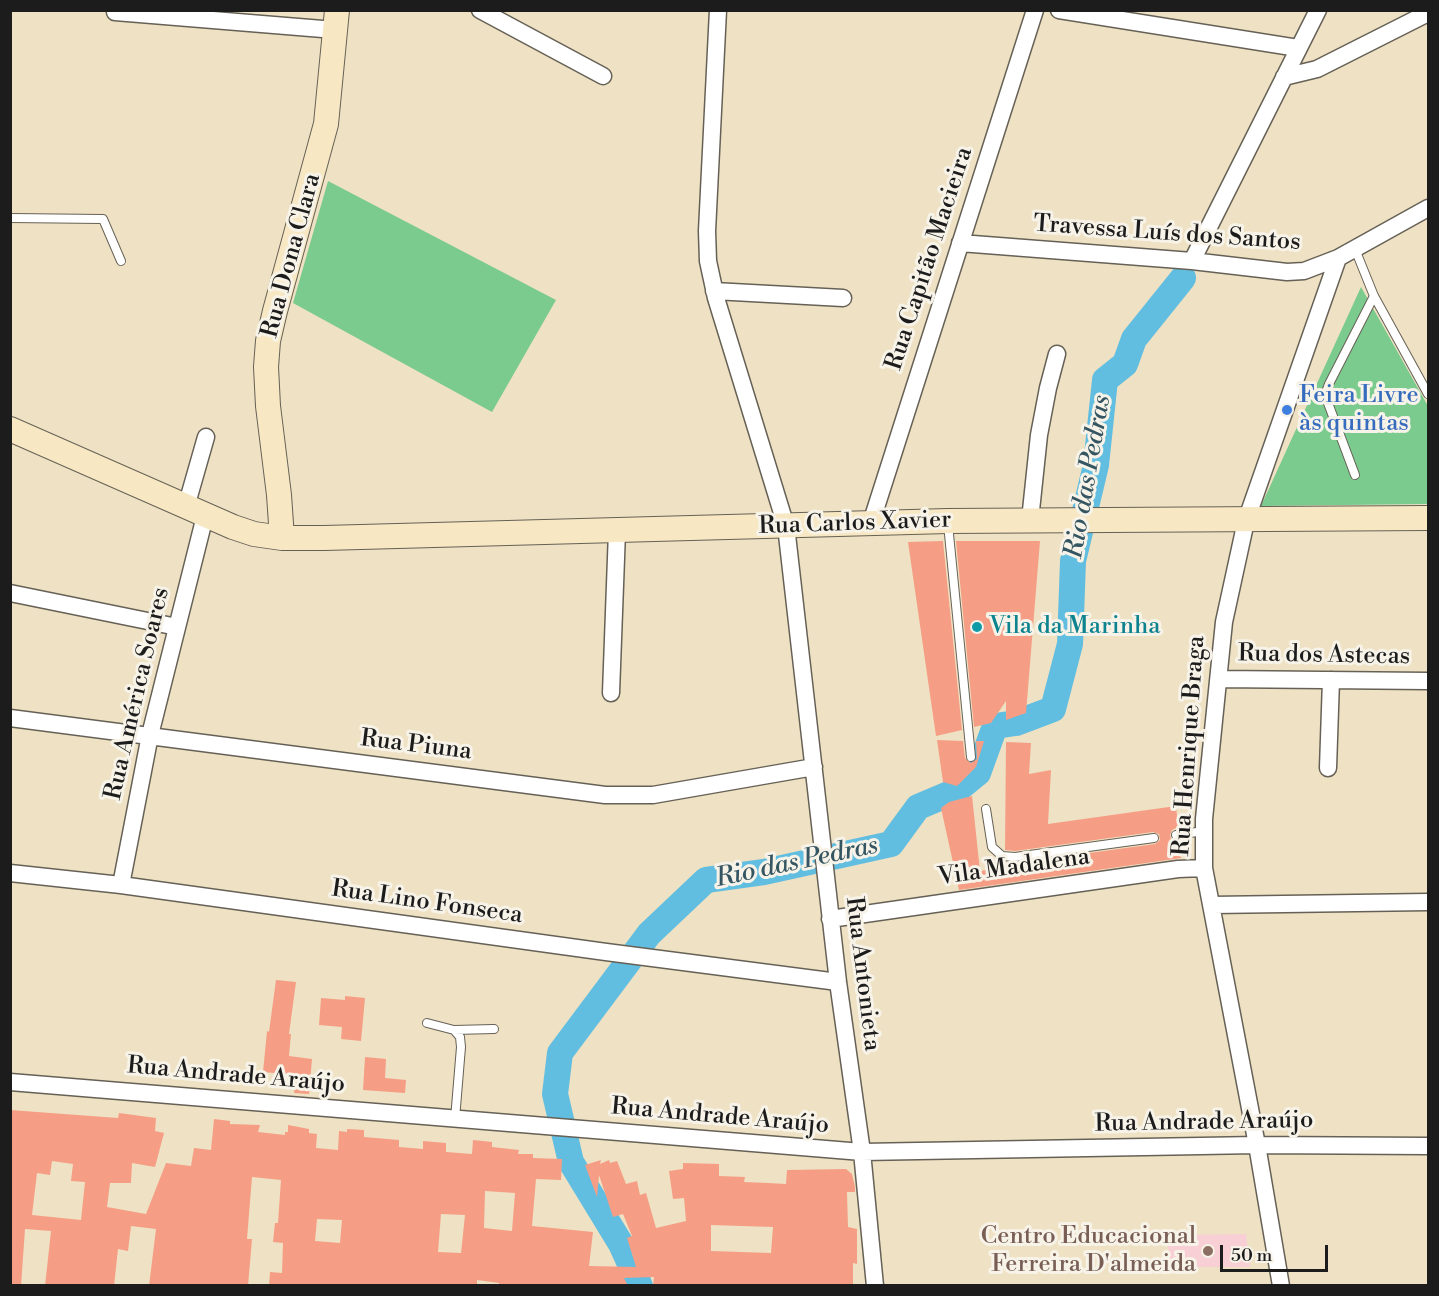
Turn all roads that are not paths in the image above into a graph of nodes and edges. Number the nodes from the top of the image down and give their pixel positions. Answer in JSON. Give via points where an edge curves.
{"nodes":[{"id":1,"x":480,"y":10,"type":"edge"},
{"id":2,"x":718,"y":10,"type":"edge"},
{"id":3,"x":1035,"y":10,"type":"edge"},
{"id":4,"x":1059,"y":10,"type":"edge"},
{"id":5,"x":1318,"y":10,"type":"edge"},
{"id":6,"x":115,"y":12,"type":"dead end"},
{"id":7,"x":1428,"y":13,"type":"edge"},
{"id":8,"x":336,"y":20,"type":"edge"},
{"id":9,"x":1298,"y":48,"type":"junction"},
{"id":10,"x":603,"y":76,"type":"dead end"},
{"id":11,"x":1284,"y":77,"type":"junction"},
{"id":12,"x":1428,"y":208,"type":"edge"},
{"id":13,"x":10,"y":218,"type":"edge"},
{"id":14,"x":960,"y":243,"type":"junction"},
{"id":15,"x":1354,"y":249,"type":"junction"},
{"id":16,"x":1338,"y":258,"type":"junction"},
{"id":17,"x":121,"y":261,"type":"dead end"},
{"id":18,"x":1192,"y":261,"type":"junction"},
{"id":19,"x":714,"y":291,"type":"junction"},
{"id":20,"x":1374,"y":296,"type":"junction"},
{"id":21,"x":843,"y":298,"type":"dead end"},
{"id":22,"x":1058,"y":354,"type":"dead end"},
{"id":23,"x":1428,"y":393,"type":"edge"},
{"id":24,"x":10,"y":429,"type":"edge"},
{"id":25,"x":206,"y":436,"type":"dead end"},
{"id":26,"x":1355,"y":474,"type":"dead end"},
{"id":27,"x":196,"y":511,"type":"junction"},
{"id":28,"x":1428,"y":518,"type":"edge"},
{"id":29,"x":1030,"y":520,"type":"junction"},
{"id":30,"x":1246,"y":520,"type":"junction"},
{"id":31,"x":948,"y":521,"type":"junction"},
{"id":32,"x":871,"y":523,"type":"junction"},
{"id":33,"x":786,"y":526,"type":"junction"},
{"id":34,"x":618,"y":531,"type":"junction"},
{"id":35,"x":282,"y":538,"type":"junction"},
{"id":36,"x":10,"y":593,"type":"edge"},
{"id":37,"x":177,"y":627,"type":"junction"},
{"id":38,"x":1219,"y":679,"type":"junction"},
{"id":39,"x":1331,"y":680,"type":"junction"},
{"id":40,"x":1428,"y":681,"type":"edge"},
{"id":41,"x":611,"y":693,"type":"dead end"},
{"id":42,"x":10,"y":718,"type":"edge"},
{"id":43,"x":150,"y":735,"type":"junction"},
{"id":44,"x":971,"y":757,"type":"dead end"},
{"id":45,"x":814,"y":767,"type":"junction"},
{"id":46,"x":1328,"y":768,"type":"dead end"},
{"id":47,"x":986,"y":809,"type":"dead end"},
{"id":48,"x":1204,"y":831,"type":"junction"},
{"id":49,"x":1176,"y":835,"type":"dead end"},
{"id":50,"x":1154,"y":838,"type":"dead end"},
{"id":51,"x":1204,"y":868,"type":"junction"},
{"id":52,"x":10,"y":873,"type":"edge"},
{"id":53,"x":121,"y":885,"type":"junction"},
{"id":54,"x":1428,"y":902,"type":"edge"},
{"id":55,"x":1212,"y":905,"type":"junction"},
{"id":56,"x":830,"y":919,"type":"junction"},
{"id":57,"x":837,"y":982,"type":"junction"},
{"id":58,"x":427,"y":1023,"type":"dead end"},
{"id":59,"x":494,"y":1029,"type":"dead end"},
{"id":60,"x":454,"y":1030,"type":"junction"},
{"id":61,"x":10,"y":1082,"type":"edge"},
{"id":62,"x":455,"y":1119,"type":"junction"},
{"id":63,"x":1257,"y":1145,"type":"junction"},
{"id":64,"x":1428,"y":1146,"type":"edge"},
{"id":65,"x":862,"y":1152,"type":"junction"},
{"id":66,"x":875,"y":1286,"type":"edge"},
{"id":67,"x":1281,"y":1286,"type":"edge"}],
"edges":[{"from":1,"to":10,"type":"street"},
{"from":2,"to":19,"type":"street","name":"Rua Antonieta","via":[[707,231]]},
{"from":3,"to":14,"type":"street","name":"Rua Capitão Macieira"},
{"from":4,"to":9,"type":"street"},
{"from":5,"to":9,"type":"street"},
{"from":6,"to":8,"type":"street"},
{"from":7,"to":11,"type":"street","via":[[1317,69]]},
{"from":8,"to":35,"type":"street","name":"Rua Dona Clara","via":[[326,124],[268,341],[268,406]]},
{"from":9,"to":11,"type":"street"},
{"from":11,"to":18,"type":"street"},
{"from":12,"to":15,"type":"street","name":"Travessa Luís dos Santos"},
{"from":13,"to":17,"type":"lane","via":[[103,219]]},
{"from":14,"to":18,"type":"street","name":"Travessa Luís dos Santos"},
{"from":14,"to":32,"type":"street","name":"Rua Capitão Macieira"},
{"from":15,"to":16,"type":"street","name":"Travessa Luís dos Santos"},
{"from":15,"to":20,"type":"lane"},
{"from":16,"to":18,"type":"street","name":"Travessa Luís dos Santos","via":[[1304,271],[1287,272]]},
{"from":16,"to":30,"type":"street","name":"Rua Henrique Braga"},
{"from":19,"to":21,"type":"street"},
{"from":19,"to":33,"type":"street","name":"Rua Antonieta"},
{"from":20,"to":23,"type":"lane"},
{"from":20,"to":26,"type":"lane","via":[[1325,395]]},
{"from":22,"to":29,"type":"street","via":[[1039,435]]},
{"from":24,"to":27,"type":"street","name":"Rua Carlos Xavier"},
{"from":25,"to":27,"type":"street","name":"Rua América Soares"},
{"from":27,"to":35,"type":"street","name":"Rua Carlos Xavier","via":[[254,534]]},
{"from":27,"to":37,"type":"street","name":"Rua América Soares"},
{"from":28,"to":30,"type":"street","name":"Rua Carlos Xavier"},
{"from":29,"to":30,"type":"street","name":"Rua Carlos Xavier"},
{"from":29,"to":31,"type":"street","name":"Rua Carlos Xavier"},
{"from":30,"to":38,"type":"street","name":"Rua Henrique Braga","via":[[1224,622]]},
{"from":31,"to":32,"type":"street","name":"Rua Carlos Xavier"},
{"from":31,"to":44,"type":"lane"},
{"from":32,"to":33,"type":"street","name":"Rua Carlos Xavier"},
{"from":33,"to":34,"type":"street","name":"Rua Carlos Xavier"},
{"from":33,"to":45,"type":"street","name":"Rua Antonieta"},
{"from":34,"to":35,"type":"street","name":"Rua Carlos Xavier"},
{"from":34,"to":41,"type":"street"},
{"from":36,"to":37,"type":"street"},
{"from":37,"to":43,"type":"street","name":"Rua América Soares"},
{"from":38,"to":39,"type":"street","name":"Rua dos Astecas"},
{"from":38,"to":48,"type":"street","name":"Rua Henrique Braga"},
{"from":39,"to":40,"type":"street","name":"Rua dos Astecas"},
{"from":39,"to":46,"type":"street"},
{"from":42,"to":43,"type":"street","name":"Rua Piuna"},
{"from":43,"to":45,"type":"street","name":"Rua Piuna","via":[[605,795],[653,795]]},
{"from":43,"to":53,"type":"street","name":"Rua América Soares"},
{"from":45,"to":56,"type":"street","name":"Rua Antonieta"},
{"from":47,"to":50,"type":"lane","via":[[992,847],[1002,856]]},
{"from":48,"to":49,"type":"lane"},
{"from":48,"to":51,"type":"street","name":"Rua Henrique Braga"},
{"from":51,"to":55,"type":"street","name":"Rua Henrique Braga"},
{"from":51,"to":56,"type":"street","name":"Vila Madalena"},
{"from":52,"to":53,"type":"street","name":"Rua Lino Fonseca"},
{"from":53,"to":57,"type":"street","name":"Rua Lino Fonseca"},
{"from":54,"to":55,"type":"street"},
{"from":55,"to":63,"type":"street","name":"Rua Henrique Braga"},
{"from":56,"to":57,"type":"street","name":"Rua Antonieta"},
{"from":57,"to":65,"type":"street","name":"Rua Antonieta"},
{"from":58,"to":60,"type":"lane"},
{"from":59,"to":60,"type":"lane"},
{"from":60,"to":62,"type":"lane","via":[[461,1047]]},
{"from":61,"to":62,"type":"street","name":"Rua Andrade Araújo"},
{"from":62,"to":65,"type":"street","name":"Rua Andrade Araújo"},
{"from":63,"to":64,"type":"street","name":"Rua Andrade Araújo"},
{"from":63,"to":65,"type":"street","name":"Rua Andrade Araújo"},
{"from":63,"to":67,"type":"street","name":"Rua Henrique Braga"},
{"from":65,"to":66,"type":"street","name":"Rua Antonieta"}]}
